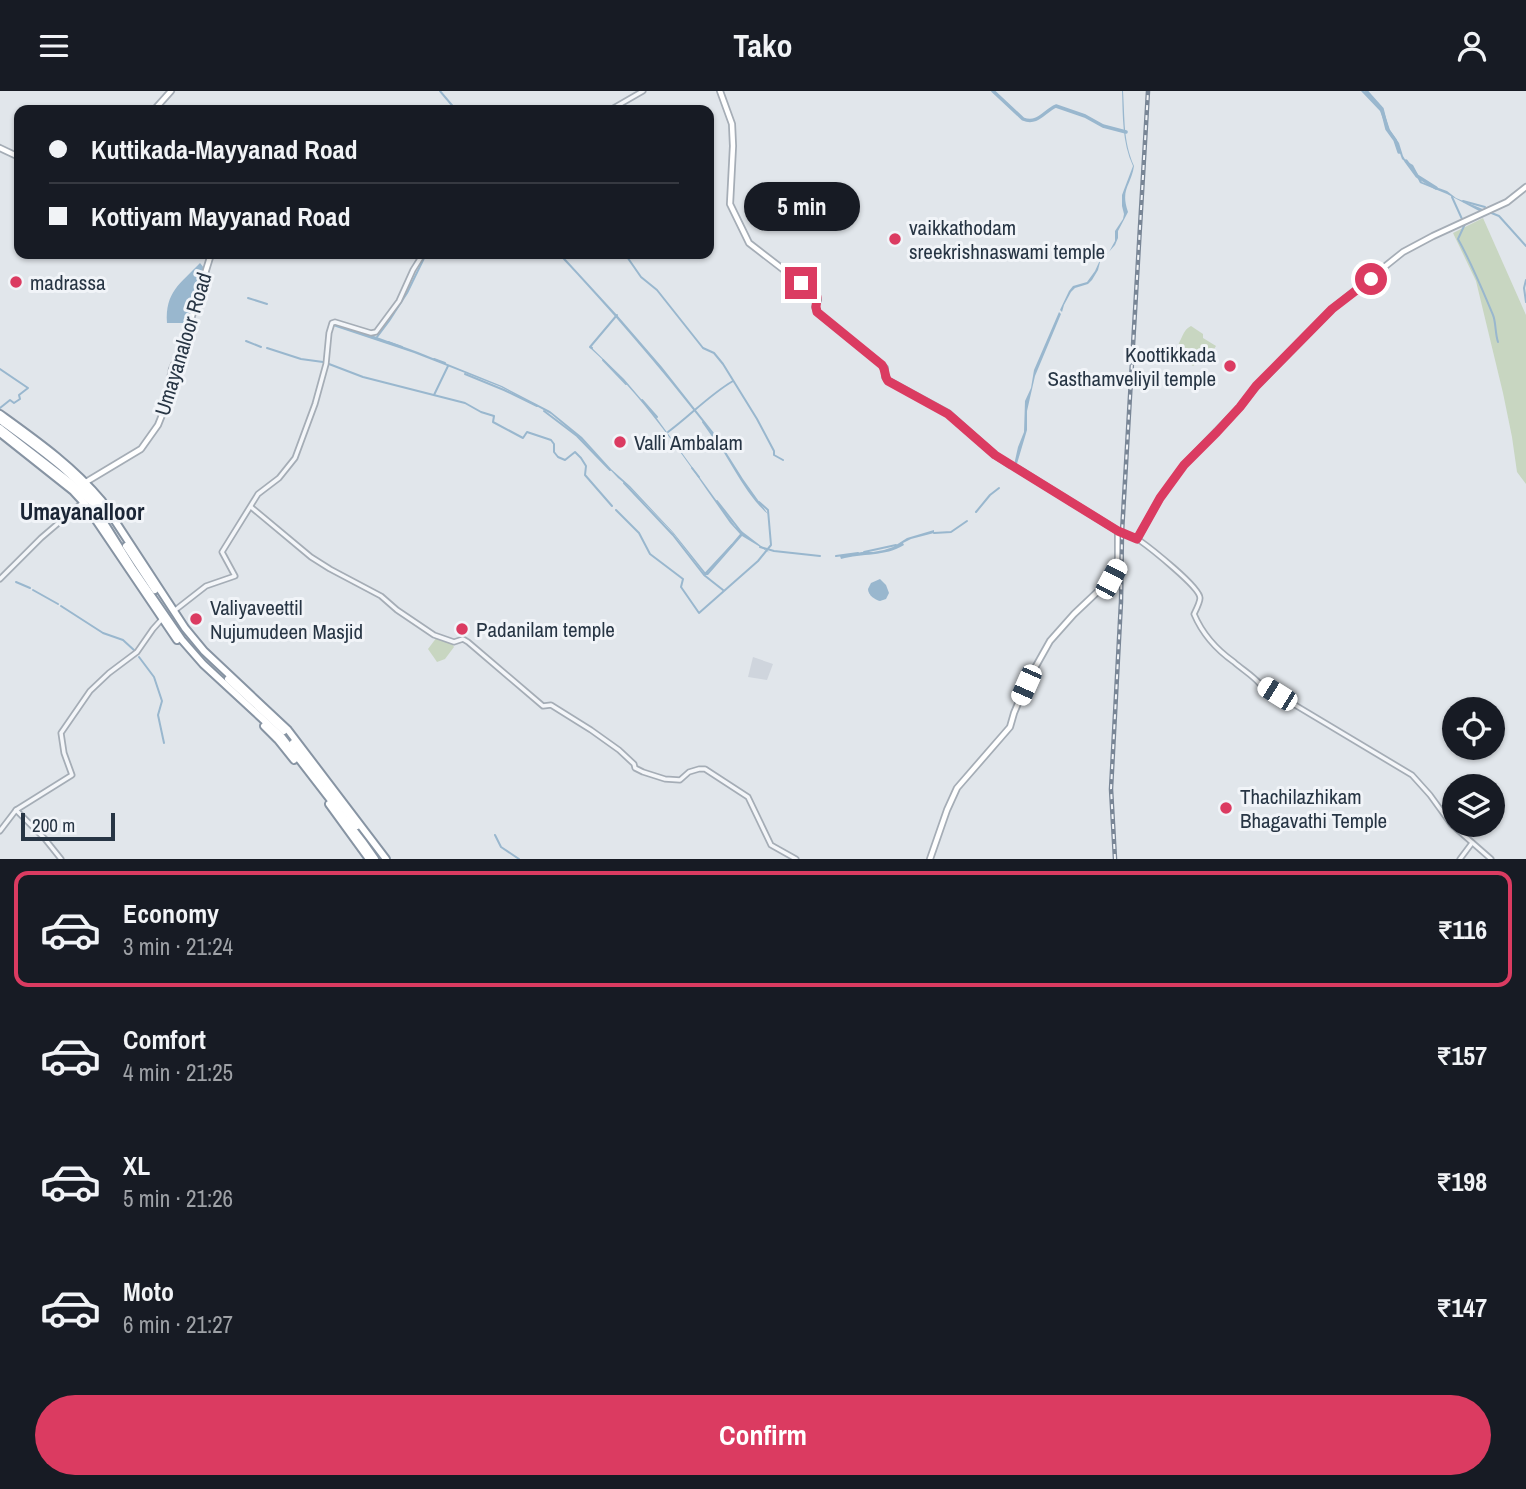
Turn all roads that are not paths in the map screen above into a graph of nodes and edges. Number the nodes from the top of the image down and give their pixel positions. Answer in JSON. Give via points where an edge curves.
{"nodes":[{"id":1,"x":170,"y":91,"type":"edge"},
{"id":2,"x":643,"y":91,"type":"edge"},
{"id":3,"x":720,"y":91,"type":"edge"},
{"id":4,"x":158,"y":105,"type":"edge"},
{"id":5,"x":619,"y":105,"type":"edge"},
{"id":6,"x":1526,"y":187,"type":"edge"},
{"id":7,"x":209,"y":259,"type":"edge"},
{"id":8,"x":420,"y":259,"type":"edge"},
{"id":9,"x":0,"y":414,"type":"edge"},
{"id":10,"x":0,"y":420,"type":"edge"},
{"id":11,"x":0,"y":428,"type":"edge"},
{"id":12,"x":0,"y":433,"type":"edge"},
{"id":13,"x":1010,"y":464,"type":"joint"},
{"id":14,"x":1018,"y":469,"type":"joint"},
{"id":15,"x":86,"y":482,"type":"junction"},
{"id":16,"x":83,"y":502,"type":"junction"},
{"id":17,"x":251,"y":507,"type":"junction"},
{"id":18,"x":1118,"y":531,"type":"junction"},
{"id":19,"x":1137,"y":539,"type":"junction"},
{"id":20,"x":0,"y":579,"type":"edge"},
{"id":21,"x":174,"y":611,"type":"junction"},
{"id":22,"x":162,"y":619,"type":"junction"},
{"id":23,"x":16,"y":810,"type":"junction"},
{"id":24,"x":0,"y":831,"type":"edge"},
{"id":25,"x":1472,"y":843,"type":"junction"},
{"id":26,"x":61,"y":859,"type":"edge"},
{"id":27,"x":369,"y":859,"type":"edge"},
{"id":28,"x":375,"y":859,"type":"edge"},
{"id":29,"x":384,"y":859,"type":"edge"},
{"id":30,"x":796,"y":859,"type":"edge"},
{"id":31,"x":930,"y":859,"type":"edge"},
{"id":32,"x":1460,"y":859,"type":"edge"},
{"id":33,"x":1491,"y":859,"type":"edge"}],
"edges":[{"from":1,"to":4,"type":"main road"},
{"from":2,"to":5,"type":"street"},
{"from":3,"to":13,"type":"main road","via":[[732,124],[730,204],[749,243],[815,294],[817,312],[882,365],[888,381],[948,414]]},
{"from":6,"to":19,"type":"main road","via":[[1507,202],[1404,252],[1332,309],[1184,465]]},
{"from":7,"to":15,"type":"main road","name":"Umayanaloor Road","via":[[172,369],[159,425],[141,449]]},
{"from":8,"to":17,"type":"street","via":[[399,301],[376,332],[332,323],[319,391],[295,458]]},
{"from":9,"to":15,"type":"highway"},
{"from":10,"to":29,"type":"highway","via":[[78,480],[95,499],[186,636],[285,732]]},
{"from":11,"to":28,"type":"highway","via":[[91,502],[182,641],[282,737]]},
{"from":12,"to":16,"type":"highway"},
{"from":13,"to":14,"type":"street"},
{"from":14,"to":18,"type":"main road"},
{"from":15,"to":21,"type":"highway"},
{"from":16,"to":20,"type":"street"},
{"from":16,"to":22,"type":"highway"},
{"from":17,"to":21,"type":"street","via":[[222,552],[235,577],[206,586]]},
{"from":17,"to":30,"type":"street","via":[[311,557],[381,596],[434,635],[468,642],[543,706],[551,705],[591,730],[635,768],[680,781],[690,772],[705,769],[748,797],[771,845]]},
{"from":18,"to":19,"type":"street"},
{"from":18,"to":31,"type":"main road","via":[[1118,565],[1111,579],[1050,641],[1010,727],[951,799]]},
{"from":19,"to":25,"type":"street","via":[[1199,594],[1194,614],[1199,625],[1230,659],[1260,684],[1412,775]]},
{"from":21,"to":29,"type":"highway","via":[[204,651],[288,730]]},
{"from":22,"to":23,"type":"street","via":[[137,652],[90,691],[61,733],[72,775]]},
{"from":22,"to":27,"type":"highway","via":[[197,662],[278,740]]},
{"from":23,"to":24,"type":"street"},
{"from":23,"to":26,"type":"street"},
{"from":25,"to":32,"type":"street"},
{"from":25,"to":33,"type":"street"}]}
